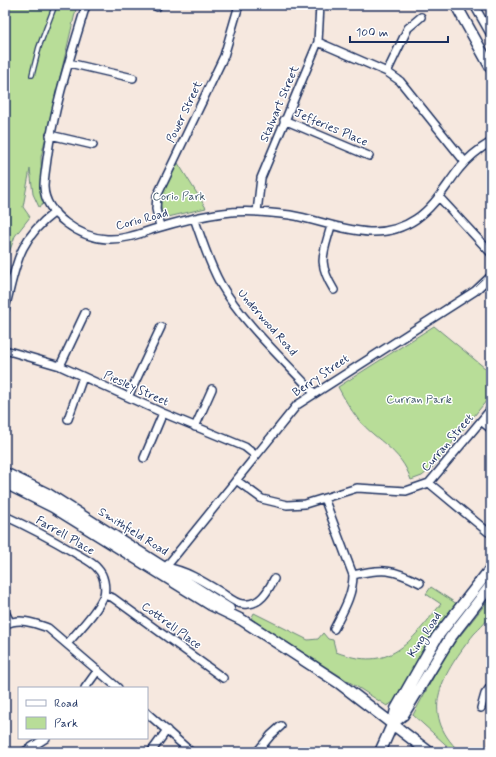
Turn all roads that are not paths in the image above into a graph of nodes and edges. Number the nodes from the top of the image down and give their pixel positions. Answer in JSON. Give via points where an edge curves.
{"nodes":[{"id":1,"x":56,"y":5,"type":"edge"},
{"id":2,"x":86,"y":5,"type":"edge"},
{"id":3,"x":239,"y":5,"type":"edge"},
{"id":4,"x":320,"y":5,"type":"edge"},
{"id":5,"x":456,"y":5,"type":"edge"},
{"id":6,"x":474,"y":5,"type":"edge"},
{"id":7,"x":421,"y":17,"type":"dead end"},
{"id":8,"x":491,"y":35,"type":"edge"},
{"id":9,"x":318,"y":42,"type":"junction"},
{"id":10,"x":69,"y":63,"type":"junction"},
{"id":11,"x":491,"y":68,"type":"edge"},
{"id":12,"x":387,"y":72,"type":"junction"},
{"id":13,"x":32,"y":75,"type":"dead end"},
{"id":14,"x":133,"y":78,"type":"dead end"},
{"id":15,"x":284,"y":120,"type":"junction"},
{"id":16,"x":50,"y":135,"type":"junction"},
{"id":17,"x":491,"y":142,"type":"edge"},
{"id":18,"x":93,"y":145,"type":"dead end"},
{"id":19,"x":369,"y":156,"type":"dead end"},
{"id":20,"x":465,"y":162,"type":"junction"},
{"id":21,"x":439,"y":197,"type":"junction"},
{"id":22,"x":55,"y":212,"type":"junction"},
{"id":23,"x":257,"y":212,"type":"junction"},
{"id":24,"x":194,"y":218,"type":"junction"},
{"id":25,"x":331,"y":226,"type":"junction"},
{"id":26,"x":160,"y":228,"type":"junction"},
{"id":27,"x":491,"y":253,"type":"edge"},
{"id":28,"x":491,"y":276,"type":"edge"},
{"id":29,"x":334,"y":290,"type":"dead end"},
{"id":30,"x":5,"y":309,"type":"edge"},
{"id":31,"x":85,"y":313,"type":"dead end"},
{"id":32,"x":161,"y":327,"type":"dead end"},
{"id":33,"x":5,"y":350,"type":"edge"},
{"id":34,"x":60,"y":366,"type":"junction"},
{"id":35,"x":83,"y":377,"type":"junction"},
{"id":36,"x":212,"y":389,"type":"dead end"},
{"id":37,"x":314,"y":393,"type":"junction"},
{"id":38,"x":128,"y":397,"type":"junction"},
{"id":39,"x":491,"y":409,"type":"edge"},
{"id":40,"x":163,"y":413,"type":"junction"},
{"id":41,"x":68,"y":419,"type":"dead end"},
{"id":42,"x":481,"y":421,"type":"junction"},
{"id":43,"x":195,"y":427,"type":"junction"},
{"id":44,"x":491,"y":429,"type":"edge"},
{"id":45,"x":255,"y":455,"type":"junction"},
{"id":46,"x":144,"y":458,"type":"dead end"},
{"id":47,"x":5,"y":473,"type":"edge"},
{"id":48,"x":5,"y":478,"type":"edge"},
{"id":49,"x":236,"y":480,"type":"junction"},
{"id":50,"x":429,"y":482,"type":"junction"},
{"id":51,"x":5,"y":483,"type":"edge"},
{"id":52,"x":324,"y":498,"type":"junction"},
{"id":53,"x":53,"y":507,"type":"junction"},
{"id":54,"x":5,"y":516,"type":"edge"},
{"id":55,"x":488,"y":532,"type":"dead end"},
{"id":56,"x":110,"y":543,"type":"junction"},
{"id":57,"x":166,"y":567,"type":"junction"},
{"id":58,"x":491,"y":568,"type":"edge"},
{"id":59,"x":353,"y":575,"type":"junction"},
{"id":60,"x":274,"y":579,"type":"dead end"},
{"id":61,"x":420,"y":583,"type":"dead end"},
{"id":62,"x":491,"y":585,"type":"edge"},
{"id":63,"x":104,"y":595,"type":"junction"},
{"id":64,"x":216,"y":608,"type":"junction"},
{"id":65,"x":237,"y":608,"type":"junction"},
{"id":66,"x":5,"y":612,"type":"edge"},
{"id":67,"x":242,"y":620,"type":"junction"},
{"id":68,"x":8,"y":624,"type":"edge"},
{"id":69,"x":334,"y":629,"type":"dead end"},
{"id":70,"x":67,"y":644,"type":"junction"},
{"id":71,"x":98,"y":670,"type":"junction"},
{"id":72,"x":224,"y":678,"type":"dead end"},
{"id":73,"x":491,"y":686,"type":"edge"},
{"id":74,"x":86,"y":687,"type":"edge"},
{"id":75,"x":117,"y":687,"type":"edge"},
{"id":76,"x":481,"y":708,"type":"dead end"},
{"id":77,"x":148,"y":714,"type":"edge"},
{"id":78,"x":393,"y":723,"type":"junction"},
{"id":79,"x":281,"y":726,"type":"dead end"},
{"id":80,"x":167,"y":730,"type":"junction"},
{"id":81,"x":44,"y":739,"type":"edge"},
{"id":82,"x":24,"y":752,"type":"edge"},
{"id":83,"x":151,"y":752,"type":"edge"},
{"id":84,"x":191,"y":752,"type":"edge"},
{"id":85,"x":258,"y":752,"type":"edge"},
{"id":86,"x":380,"y":752,"type":"edge"},
{"id":87,"x":429,"y":752,"type":"edge"}],
"edges":[{"from":1,"to":13,"type":"lane","via":[[47,23]]},
{"from":2,"to":10,"type":"street","name":"Corio Road"},
{"from":3,"to":26,"type":"street","name":"Power Street","via":[[224,56],[157,196],[156,209]]},
{"from":4,"to":9,"type":"street","name":"Stalwart Street"},
{"from":5,"to":11,"type":"main road"},
{"from":6,"to":8,"type":"street"},
{"from":7,"to":12,"type":"street","via":[[408,28]]},
{"from":9,"to":12,"type":"street"},
{"from":9,"to":15,"type":"street","name":"Stalwart Street"},
{"from":10,"to":14,"type":"street"},
{"from":10,"to":16,"type":"street","name":"Corio Road"},
{"from":12,"to":20,"type":"street","via":[[406,88]]},
{"from":15,"to":19,"type":"street","name":"Jefferies Place"},
{"from":15,"to":23,"type":"street","name":"Stalwart Street","via":[[261,178]]},
{"from":16,"to":18,"type":"street"},
{"from":16,"to":22,"type":"street","name":"Corio Road","via":[[44,187]]},
{"from":17,"to":20,"type":"street","name":"Corio Road"},
{"from":20,"to":21,"type":"street","name":"Corio Road"},
{"from":21,"to":25,"type":"street","name":"Corio Road","via":[[414,220],[393,229],[363,233]]},
{"from":21,"to":27,"type":"street"},
{"from":22,"to":26,"type":"street","name":"Corio Road","via":[[67,225],[100,239],[124,238]]},
{"from":22,"to":30,"type":"street","via":[[37,225],[23,247]]},
{"from":23,"to":24,"type":"street","name":"Corio Road","via":[[224,213]]},
{"from":23,"to":25,"type":"street","name":"Corio Road","via":[[290,215]]},
{"from":24,"to":26,"type":"street","name":"Corio Road"},
{"from":24,"to":37,"type":"street","name":"Underwood Road","via":[[212,267],[231,299],[253,327]]},
{"from":25,"to":29,"type":"street","via":[[323,267]]},
{"from":28,"to":37,"type":"street","name":"Berry Street","via":[[475,291]]},
{"from":31,"to":34,"type":"street"},
{"from":32,"to":38,"type":"street"},
{"from":33,"to":34,"type":"street","name":"Piesley Street"},
{"from":34,"to":35,"type":"street","name":"Piesley Street"},
{"from":35,"to":38,"type":"street","name":"Piesley Street"},
{"from":35,"to":41,"type":"street"},
{"from":36,"to":43,"type":"street"},
{"from":37,"to":45,"type":"street","name":"Berry Street","via":[[291,410]]},
{"from":38,"to":40,"type":"street","name":"Piesley Street"},
{"from":39,"to":42,"type":"street","name":"Curran Street"},
{"from":40,"to":43,"type":"street","name":"Piesley Street"},
{"from":40,"to":46,"type":"street"},
{"from":42,"to":44,"type":"street"},
{"from":42,"to":50,"type":"street","name":"Curran Street"},
{"from":43,"to":45,"type":"street","name":"Piesley Street","via":[[245,447]]},
{"from":45,"to":49,"type":"street","name":"Berry Street"},
{"from":47,"to":57,"type":"main road","name":"Smithfield Road","via":[[48,494]]},
{"from":48,"to":53,"type":"main road","via":[[36,492]]},
{"from":49,"to":52,"type":"street","name":"Curran Street","via":[[258,497],[280,504],[306,504]]},
{"from":49,"to":57,"type":"street","name":"Berry Street"},
{"from":50,"to":52,"type":"street","name":"Curran Street","via":[[406,491],[357,488]]},
{"from":50,"to":55,"type":"street"},
{"from":51,"to":53,"type":"main road","name":"Smithfield Road"},
{"from":52,"to":59,"type":"street"},
{"from":53,"to":56,"type":"main road","name":"Smithfield Road"},
{"from":54,"to":63,"type":"street","name":"Farrell Place","via":[[90,562],[103,576]]},
{"from":56,"to":57,"type":"main road","via":[[125,548],[158,568]]},
{"from":56,"to":64,"type":"main road","name":"Smithfield Road"},
{"from":57,"to":64,"type":"main road","via":[[169,574],[202,595]]},
{"from":57,"to":65,"type":"main road","name":"Smithfield Road"},
{"from":58,"to":78,"type":"main road","name":"King Road","via":[[437,637],[396,709]]},
{"from":59,"to":61,"type":"street","via":[[386,570]]},
{"from":59,"to":69,"type":"street","via":[[349,599]]},
{"from":60,"to":65,"type":"street","via":[[258,601]]},
{"from":62,"to":78,"type":"main road","name":"King Road","via":[[450,638],[403,715]]},
{"from":63,"to":70,"type":"street"},
{"from":63,"to":72,"type":"street","name":"Cottrell Place","via":[[113,598]]},
{"from":64,"to":67,"type":"main road","name":"Smithfield Road"},
{"from":65,"to":67,"type":"main road","name":"Smithfield Road"},
{"from":66,"to":68,"type":"street"},
{"from":67,"to":78,"type":"main road","name":"Smithfield Road","via":[[339,683]]},
{"from":68,"to":70,"type":"street","via":[[22,621],[34,623],[48,628]]},
{"from":70,"to":71,"type":"street"},
{"from":71,"to":74,"type":"street"},
{"from":71,"to":75,"type":"street"},
{"from":73,"to":76,"type":"street","via":[[485,694]]},
{"from":77,"to":80,"type":"street"},
{"from":78,"to":86,"type":"main road","name":"King Road"},
{"from":78,"to":87,"type":"main road","name":"Smithfield Road"},
{"from":79,"to":85,"type":"street","via":[[271,734]]},
{"from":80,"to":83,"type":"street"},
{"from":80,"to":84,"type":"street"},
{"from":81,"to":82,"type":"street"}]}
